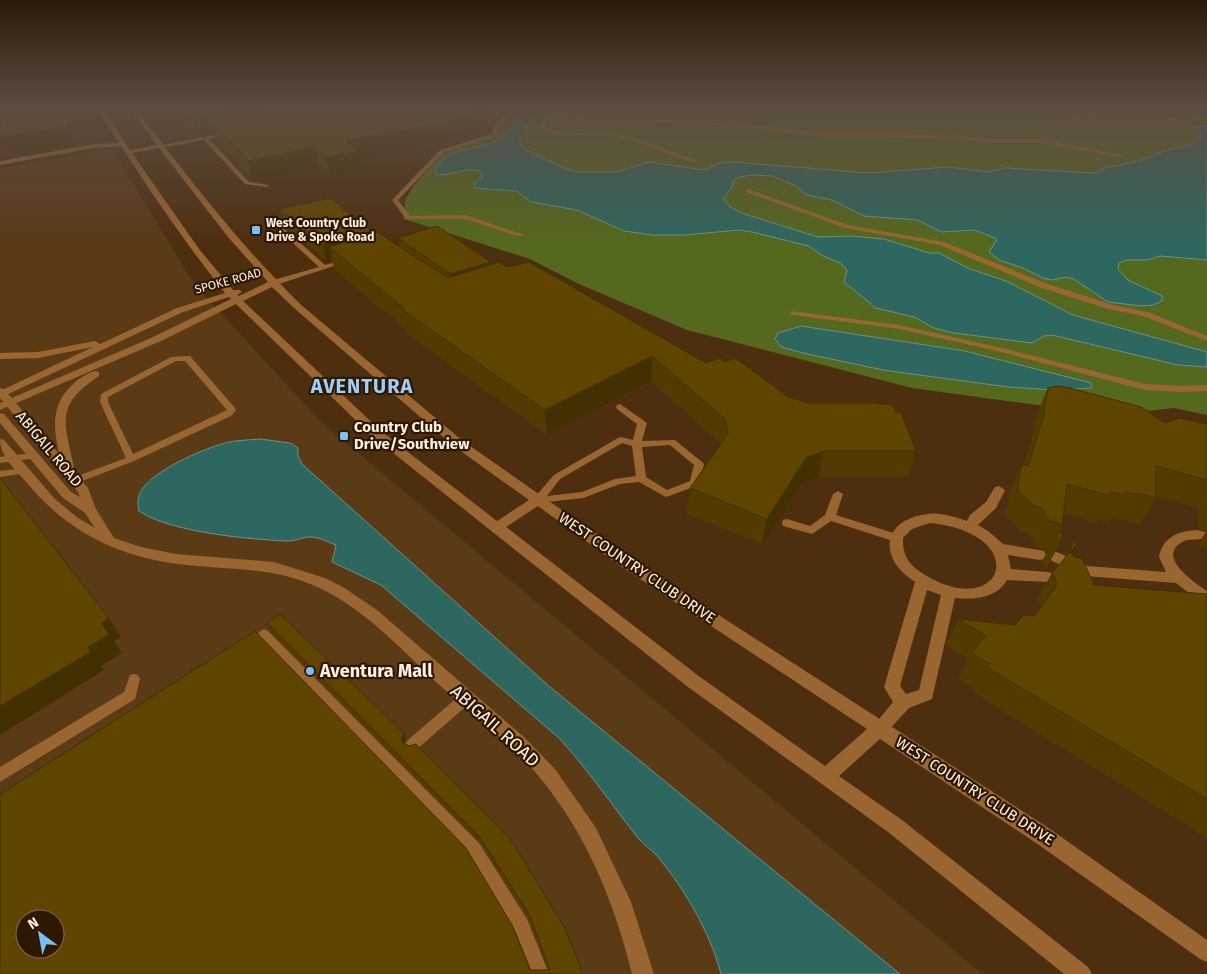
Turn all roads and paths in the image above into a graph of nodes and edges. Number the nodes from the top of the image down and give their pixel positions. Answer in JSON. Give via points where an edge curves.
{"nodes":[{"id":1,"x":52,"y":153,"type":"edge"},
{"id":2,"x":129,"y":153,"type":"edge"},
{"id":3,"x":167,"y":153,"type":"edge"},
{"id":4,"x":219,"y":153,"type":"edge"},
{"id":5,"x":440,"y":153,"type":"edge"},
{"id":6,"x":673,"y":153,"type":"edge"},
{"id":7,"x":1112,"y":153,"type":"edge"},
{"id":8,"x":1121,"y":155,"type":"dead end"},
{"id":9,"x":694,"y":161,"type":"dead end"},
{"id":10,"x":0,"y":163,"type":"edge"},
{"id":11,"x":266,"y":186,"type":"dead end"},
{"id":12,"x":748,"y":191,"type":"dead end"},
{"id":13,"x":301,"y":218,"type":"edge"},
{"id":14,"x":520,"y":235,"type":"dead end"},
{"id":15,"x":350,"y":260,"type":"edge"},
{"id":16,"x":324,"y":268,"type":"junction"},
{"id":17,"x":273,"y":283,"type":"junction"},
{"id":18,"x":233,"y":297,"type":"junction"},
{"id":19,"x":794,"y":313,"type":"dead end"},
{"id":20,"x":122,"y":338,"type":"junction"},
{"id":21,"x":157,"y":339,"type":"junction"},
{"id":22,"x":1207,"y":339,"type":"edge"},
{"id":23,"x":0,"y":356,"type":"edge"},
{"id":24,"x":1207,"y":388,"type":"edge"},
{"id":25,"x":2,"y":398,"type":"edge"},
{"id":26,"x":620,"y":407,"type":"dead end"},
{"id":27,"x":0,"y":416,"type":"edge"},
{"id":28,"x":637,"y":444,"type":"junction"},
{"id":29,"x":3,"y":452,"type":"edge"},
{"id":30,"x":33,"y":456,"type":"junction"},
{"id":31,"x":131,"y":460,"type":"junction"},
{"id":32,"x":24,"y":471,"type":"junction"},
{"id":33,"x":0,"y":474,"type":"edge"},
{"id":34,"x":73,"y":476,"type":"junction"},
{"id":35,"x":641,"y":479,"type":"junction"},
{"id":36,"x":1000,"y":490,"type":"dead end"},
{"id":37,"x":838,"y":494,"type":"dead end"},
{"id":38,"x":538,"y":500,"type":"junction"},
{"id":39,"x":90,"y":510,"type":"junction"},
{"id":40,"x":830,"y":518,"type":"junction"},
{"id":41,"x":787,"y":523,"type":"dead end"},
{"id":42,"x":970,"y":527,"type":"junction"},
{"id":43,"x":495,"y":528,"type":"junction"},
{"id":44,"x":1200,"y":535,"type":"dead end"},
{"id":45,"x":896,"y":538,"type":"junction"},
{"id":46,"x":110,"y":540,"type":"junction"},
{"id":47,"x":999,"y":548,"type":"junction"},
{"id":48,"x":1039,"y":555,"type":"dead end"},
{"id":49,"x":1057,"y":558,"type":"edge"},
{"id":50,"x":1085,"y":571,"type":"junction"},
{"id":51,"x":1002,"y":574,"type":"junction"},
{"id":52,"x":1047,"y":577,"type":"dead end"},
{"id":53,"x":1064,"y":578,"type":"edge"},
{"id":54,"x":1179,"y":578,"type":"junction"},
{"id":55,"x":922,"y":581,"type":"junction"},
{"id":56,"x":949,"y":592,"type":"junction"},
{"id":57,"x":1207,"y":598,"type":"edge"},
{"id":58,"x":264,"y":634,"type":"dead end"},
{"id":59,"x":134,"y":680,"type":"dead end"},
{"id":60,"x":465,"y":699,"type":"junction"},
{"id":61,"x":903,"y":704,"type":"junction"},
{"id":62,"x":879,"y":729,"type":"junction"},
{"id":63,"x":412,"y":745,"type":"edge"},
{"id":64,"x":0,"y":775,"type":"edge"},
{"id":65,"x":826,"y":776,"type":"junction"},
{"id":66,"x":1207,"y":952,"type":"edge"},
{"id":67,"x":541,"y":974,"type":"edge"},
{"id":68,"x":643,"y":974,"type":"edge"},
{"id":69,"x":1080,"y":974,"type":"edge"}],
"edges":[{"from":1,"to":10,"type":"lane"},
{"from":2,"to":18,"type":"street","via":[[196,251]]},
{"from":3,"to":17,"type":"street","name":"WEST COUNTRY CLUB DRIVE","via":[[231,236]]},
{"from":4,"to":11,"type":"lane","via":[[247,183]]},
{"from":5,"to":14,"type":"lane","via":[[395,200],[408,218],[466,217]]},
{"from":6,"to":9,"type":"lane"},
{"from":7,"to":8,"type":"lane"},
{"from":12,"to":22,"type":"lane","via":[[847,227],[942,243],[1042,285],[1111,307],[1146,314]]},
{"from":13,"to":16,"type":"lane","via":[[276,224]]},
{"from":15,"to":16,"type":"lane"},
{"from":16,"to":17,"type":"lane"},
{"from":17,"to":18,"type":"street","name":"SPOKE ROAD"},
{"from":17,"to":38,"type":"street","name":"WEST COUNTRY CLUB DRIVE","via":[[459,444]]},
{"from":18,"to":20,"type":"street","name":"SPOKE ROAD","via":[[188,307]]},
{"from":18,"to":21,"type":"street","name":"SPOKE ROAD"},
{"from":18,"to":43,"type":"street","via":[[377,434]]},
{"from":19,"to":24,"type":"lane","via":[[899,327],[1145,387]]},
{"from":20,"to":23,"type":"street","via":[[51,353]]},
{"from":20,"to":25,"type":"street","name":"SPOKE ROAD"},
{"from":21,"to":25,"type":"street","name":"SPOKE ROAD"},
{"from":21,"to":34,"type":"street","via":[[82,382],[64,399],[59,416]]},
{"from":25,"to":34,"type":"street","name":"ABIGAIL ROAD"},
{"from":26,"to":28,"type":"lane","via":[[642,423]]},
{"from":27,"to":30,"type":"street","name":"ABIGAIL ROAD"},
{"from":28,"to":35,"type":"lane"},
{"from":28,"to":35,"type":"lane","via":[[672,442],[699,464],[695,482],[666,494]]},
{"from":28,"to":38,"type":"lane","via":[[621,440],[557,477]]},
{"from":29,"to":30,"type":"lane"},
{"from":29,"to":32,"type":"street","name":"ABIGAIL ROAD"},
{"from":30,"to":39,"type":"street","name":"ABIGAIL ROAD","via":[[67,495]]},
{"from":31,"to":31,"type":"lane","via":[[232,410],[187,358],[174,359],[104,396]]},
{"from":31,"to":34,"type":"lane"},
{"from":32,"to":33,"type":"lane"},
{"from":32,"to":46,"type":"street","name":"ABIGAIL ROAD","via":[[71,520]]},
{"from":34,"to":39,"type":"street","name":"ABIGAIL ROAD","via":[[84,491]]},
{"from":35,"to":38,"type":"lane","via":[[619,481],[583,495]]},
{"from":36,"to":42,"type":"street","via":[[991,505],[974,518]]},
{"from":37,"to":40,"type":"lane"},
{"from":38,"to":43,"type":"street"},
{"from":38,"to":62,"type":"street","name":"WEST COUNTRY CLUB DRIVE","via":[[624,561]]},
{"from":39,"to":46,"type":"street","name":"ABIGAIL ROAD"},
{"from":40,"to":41,"type":"lane","via":[[812,530]]},
{"from":40,"to":45,"type":"lane"},
{"from":42,"to":45,"type":"street","via":[[947,519],[929,518],[902,528]]},
{"from":42,"to":47,"type":"street"},
{"from":43,"to":65,"type":"street","via":[[694,682]]},
{"from":44,"to":54,"type":"street","via":[[1177,538],[1169,545],[1166,555]]},
{"from":45,"to":55,"type":"street","via":[[895,550],[901,562]]},
{"from":46,"to":60,"type":"street","name":"ABIGAIL ROAD","via":[[128,549],[179,560],[260,566],[298,573],[327,584],[366,610]]},
{"from":47,"to":48,"type":"street"},
{"from":47,"to":51,"type":"street","via":[[1004,567]]},
{"from":49,"to":50,"type":"street"},
{"from":50,"to":53,"type":"street"},
{"from":50,"to":54,"type":"street"},
{"from":51,"to":52,"type":"street"},
{"from":51,"to":56,"type":"street","via":[[993,588],[980,593]]},
{"from":54,"to":57,"type":"street"},
{"from":55,"to":56,"type":"street"},
{"from":55,"to":61,"type":"street","via":[[892,687]]},
{"from":56,"to":61,"type":"street","via":[[926,694]]},
{"from":58,"to":67,"type":"lane","via":[[474,848],[521,924]]},
{"from":59,"to":64,"type":"lane","via":[[130,695]]},
{"from":60,"to":63,"type":"lane"},
{"from":60,"to":68,"type":"street","name":"ABIGAIL ROAD","via":[[529,754],[562,791],[608,868],[624,906]]},
{"from":61,"to":62,"type":"street"},
{"from":62,"to":65,"type":"street"},
{"from":62,"to":66,"type":"street","name":"WEST COUNTRY CLUB DRIVE","via":[[1101,875]]},
{"from":65,"to":69,"type":"street","via":[[895,826]]}]}
